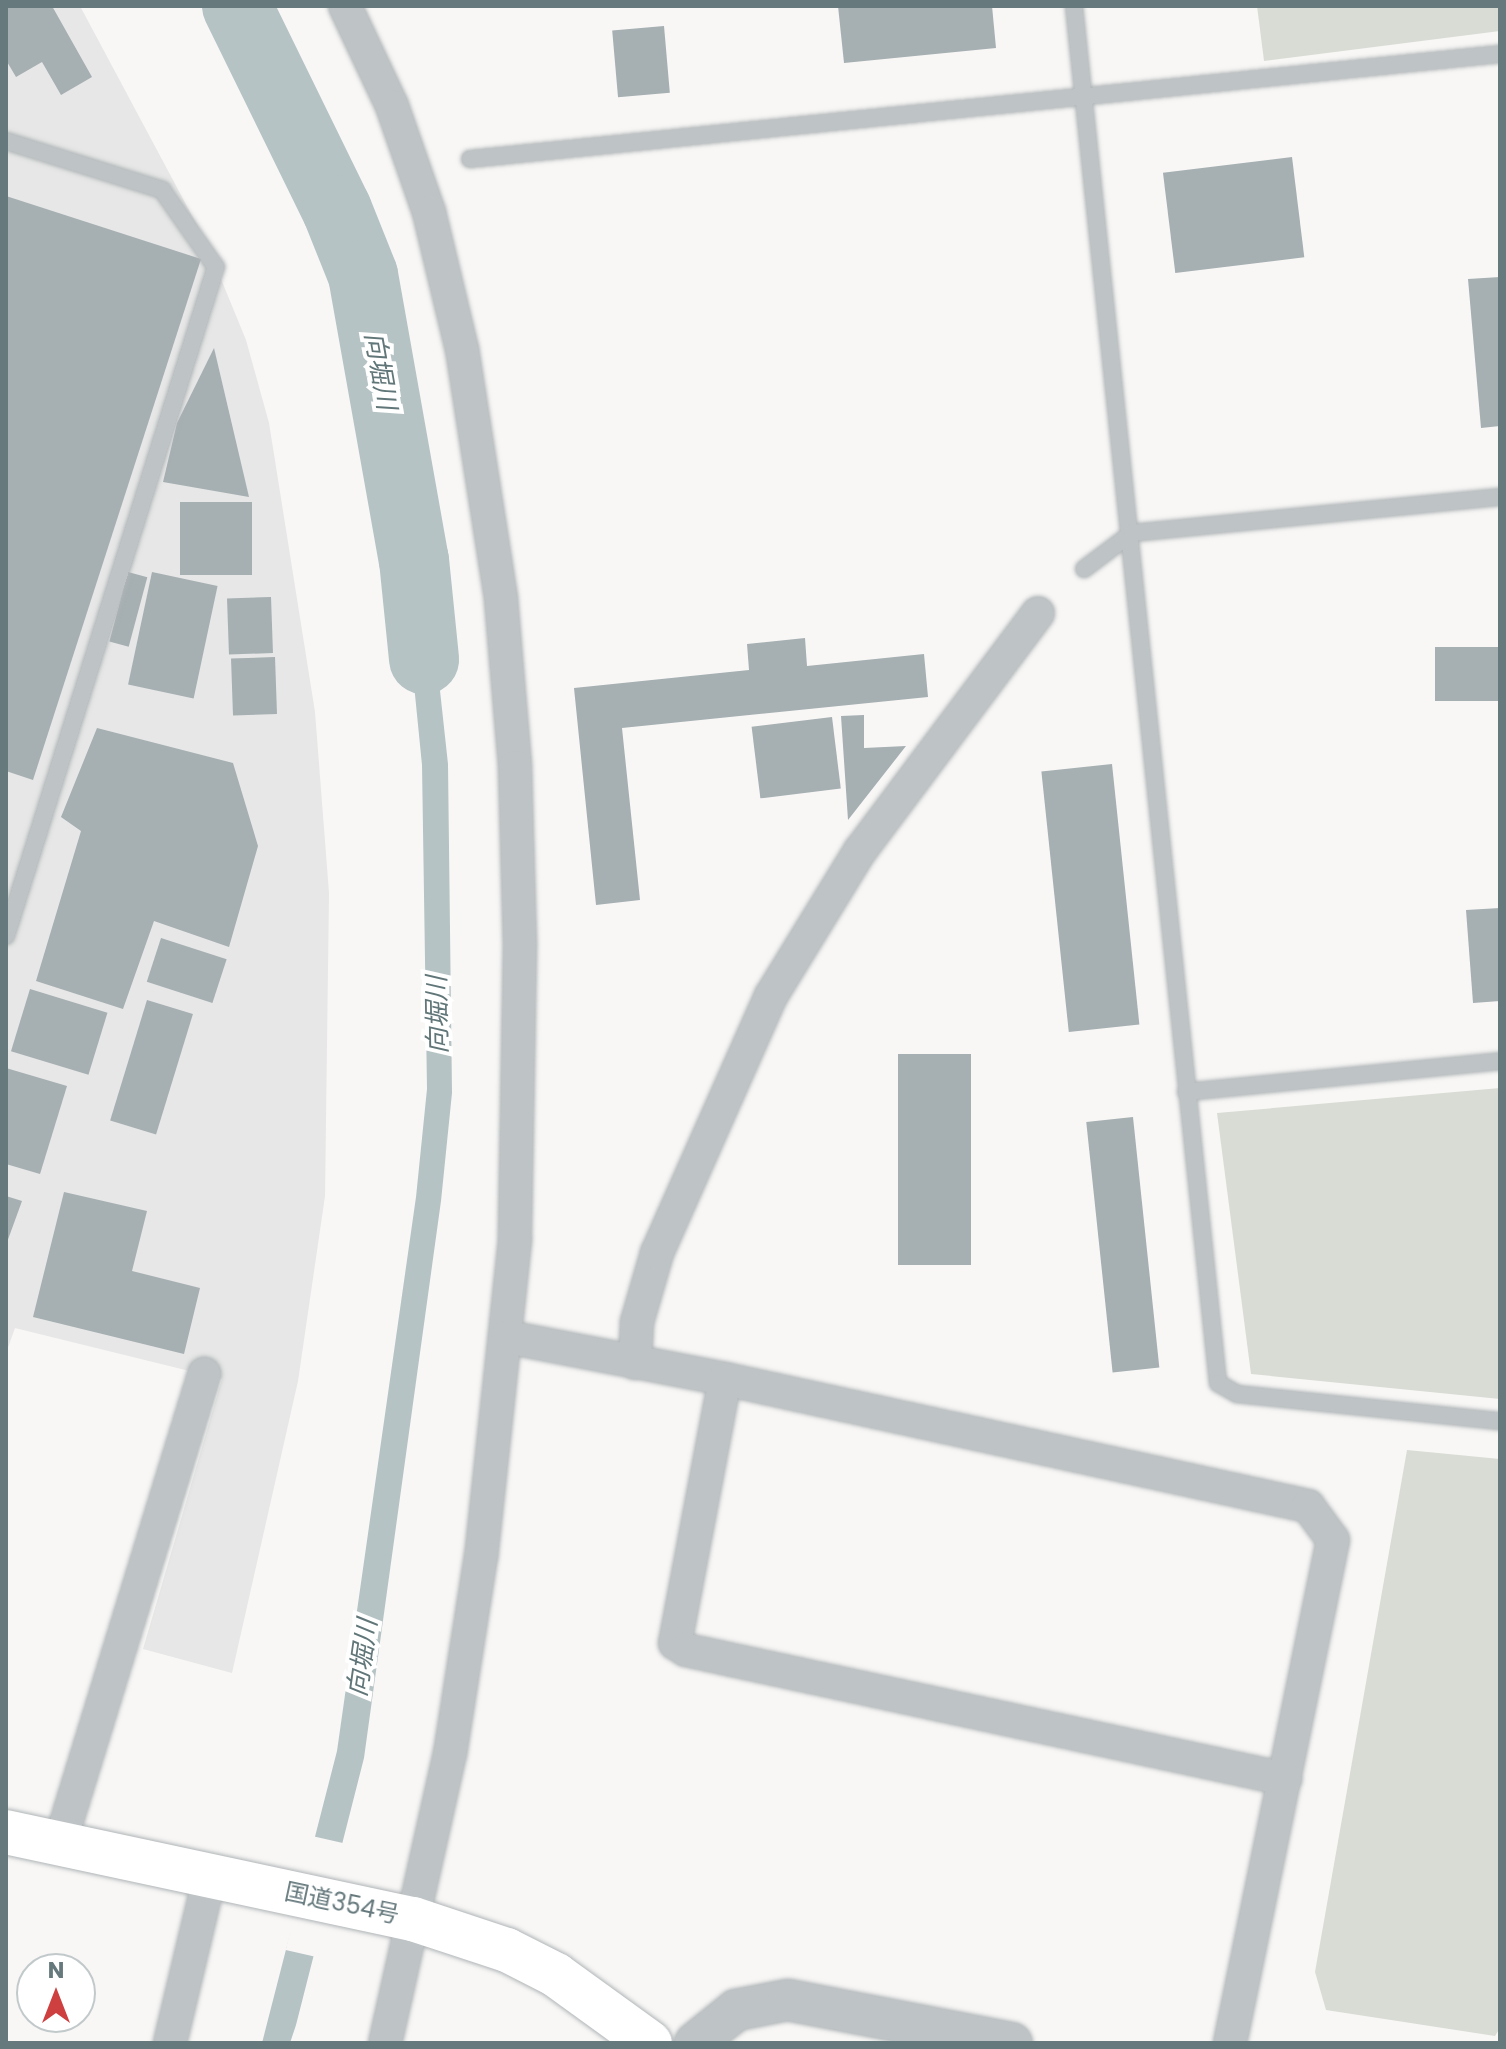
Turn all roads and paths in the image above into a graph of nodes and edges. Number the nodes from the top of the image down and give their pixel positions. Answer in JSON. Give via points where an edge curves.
{"nodes":[{"id":1,"x":345,"y":6,"type":"edge"},
{"id":2,"x":1074,"y":6,"type":"edge"},
{"id":3,"x":1500,"y":54,"type":"edge"},
{"id":4,"x":1085,"y":97,"type":"junction"},
{"id":5,"x":6,"y":141,"type":"edge"},
{"id":6,"x":470,"y":159,"type":"dead end"},
{"id":7,"x":1500,"y":497,"type":"edge"},
{"id":8,"x":1132,"y":533,"type":"junction"},
{"id":9,"x":1084,"y":569,"type":"dead end"},
{"id":10,"x":1038,"y":613,"type":"dead end"},
{"id":11,"x":6,"y":936,"type":"edge"},
{"id":12,"x":1500,"y":1061,"type":"edge"},
{"id":13,"x":1186,"y":1092,"type":"junction"},
{"id":14,"x":507,"y":1337,"type":"junction"},
{"id":15,"x":635,"y":1363,"type":"junction"},
{"id":16,"x":204,"y":1374,"type":"dead end"},
{"id":17,"x":725,"y":1379,"type":"junction"},
{"id":18,"x":1500,"y":1421,"type":"edge"},
{"id":19,"x":1285,"y":1779,"type":"junction"},
{"id":20,"x":6,"y":1832,"type":"edge"},
{"id":21,"x":60,"y":1843,"type":"junction"},
{"id":22,"x":223,"y":1878,"type":"junction"},
{"id":23,"x":396,"y":1914,"type":"junction"},
{"id":24,"x":170,"y":2043,"type":"edge"},
{"id":25,"x":385,"y":2043,"type":"edge"},
{"id":26,"x":650,"y":2043,"type":"edge"},
{"id":27,"x":695,"y":2043,"type":"edge"},
{"id":28,"x":1012,"y":2043,"type":"edge"},
{"id":29,"x":1230,"y":2043,"type":"edge"}],
"edges":[{"from":1,"to":14,"type":"street","via":[[392,106],[429,212],[462,349],[501,599],[515,767],[520,943],[515,1240]]},
{"from":2,"to":4,"type":"lane"},
{"from":3,"to":4,"type":"lane"},
{"from":4,"to":6,"type":"lane"},
{"from":4,"to":8,"type":"lane"},
{"from":5,"to":11,"type":"lane","via":[[162,190],[216,267]]},
{"from":7,"to":8,"type":"lane"},
{"from":8,"to":9,"type":"lane"},
{"from":8,"to":13,"type":"lane"},
{"from":10,"to":15,"type":"street","via":[[860,851],[771,996],[657,1253],[637,1322]]},
{"from":12,"to":13,"type":"lane"},
{"from":13,"to":18,"type":"lane","via":[[1218,1383],[1237,1394]]},
{"from":14,"to":15,"type":"street"},
{"from":14,"to":23,"type":"street","via":[[450,1753]]},
{"from":15,"to":17,"type":"street"},
{"from":16,"to":21,"type":"street"},
{"from":17,"to":19,"type":"street","via":[[1308,1506],[1333,1540]]},
{"from":17,"to":19,"type":"street","via":[[675,1643],[686,1650]]},
{"from":19,"to":29,"type":"street"},
{"from":20,"to":21,"type":"highway","name":"国道354号"},
{"from":21,"to":22,"type":"highway","name":"国道354号"},
{"from":22,"to":23,"type":"highway","name":"国道354号"},
{"from":22,"to":24,"type":"street"},
{"from":23,"to":25,"type":"street"},
{"from":23,"to":26,"type":"highway","name":"国道354号","via":[[507,1950],[556,1975]]},
{"from":27,"to":28,"type":"street","via":[[736,2010],[788,2000]]}]}
